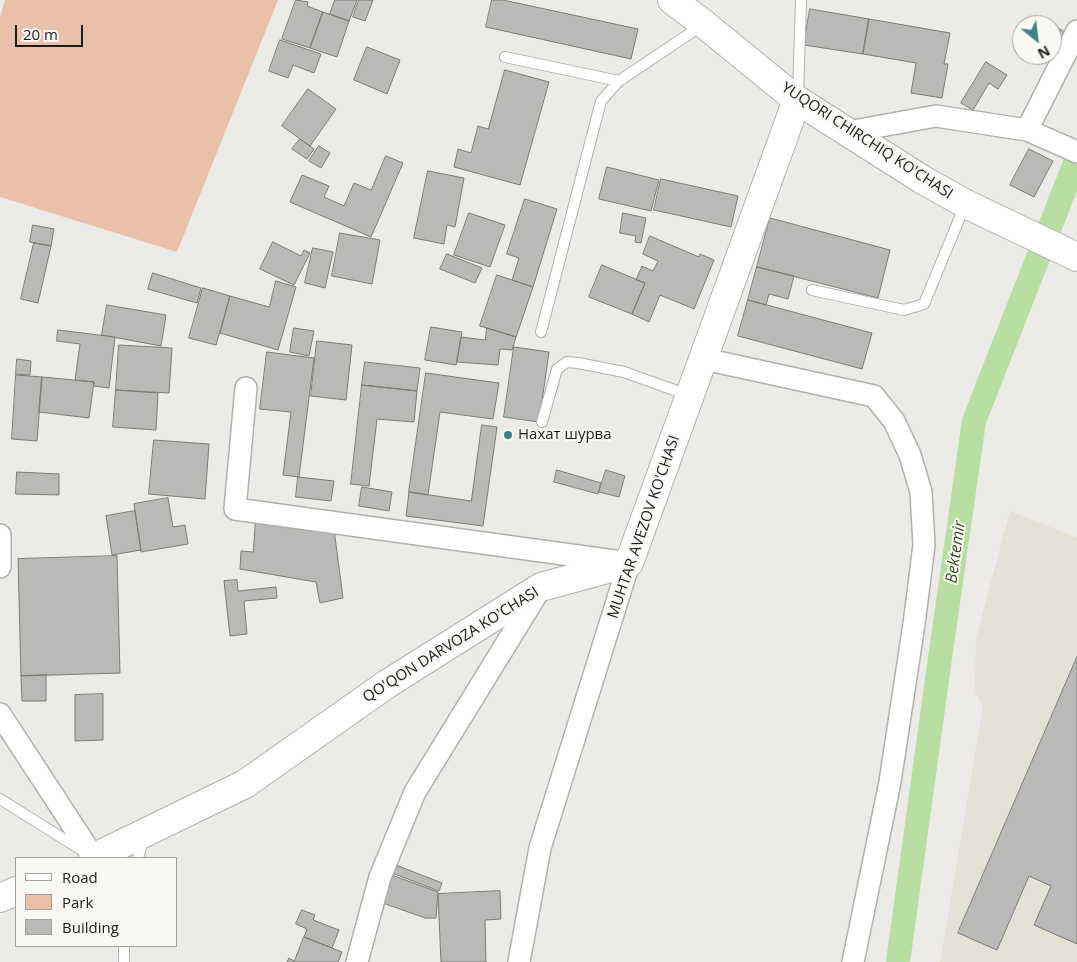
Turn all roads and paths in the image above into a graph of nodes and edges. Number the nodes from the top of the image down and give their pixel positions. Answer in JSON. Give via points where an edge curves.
{"nodes":[{"id":1,"x":672,"y":0,"type":"edge"},
{"id":2,"x":801,"y":0,"type":"edge"},
{"id":3,"x":704,"y":24,"type":"junction"},
{"id":4,"x":1077,"y":31,"type":"edge"},
{"id":5,"x":505,"y":57,"type":"dead end"},
{"id":6,"x":619,"y":81,"type":"junction"},
{"id":7,"x":798,"y":100,"type":"junction"},
{"id":8,"x":1027,"y":130,"type":"junction"},
{"id":9,"x":848,"y":132,"type":"junction"},
{"id":10,"x":1077,"y":152,"type":"edge"},
{"id":11,"x":966,"y":204,"type":"junction"},
{"id":12,"x":1077,"y":257,"type":"edge"},
{"id":13,"x":812,"y":290,"type":"dead end"},
{"id":14,"x":541,"y":332,"type":"dead end"},
{"id":15,"x":704,"y":359,"type":"junction"},
{"id":16,"x":246,"y":388,"type":"dead end"},
{"id":17,"x":691,"y":396,"type":"junction"},
{"id":18,"x":542,"y":422,"type":"dead end"},
{"id":19,"x":0,"y":534,"type":"edge"},
{"id":20,"x":629,"y":563,"type":"junction"},
{"id":21,"x":0,"y":567,"type":"edge"},
{"id":22,"x":541,"y":587,"type":"junction"},
{"id":23,"x":0,"y":714,"type":"edge"},
{"id":24,"x":0,"y":799,"type":"edge"},
{"id":25,"x":142,"y":846,"type":"edge"},
{"id":26,"x":92,"y":857,"type":"edge"},
{"id":27,"x":93,"y":857,"type":"edge"},
{"id":28,"x":98,"y":857,"type":"edge"},
{"id":29,"x":15,"y":891,"type":"edge"},
{"id":30,"x":0,"y":898,"type":"edge"},
{"id":31,"x":124,"y":947,"type":"edge"},
{"id":32,"x":124,"y":962,"type":"edge"},
{"id":33,"x":357,"y":962,"type":"edge"},
{"id":34,"x":519,"y":962,"type":"edge"},
{"id":35,"x":853,"y":962,"type":"edge"}],
"edges":[{"from":1,"to":3,"type":"street","name":"YUQORI CHIRCHIQ KO'CHASI"},
{"from":2,"to":7,"type":"lane"},
{"from":3,"to":6,"type":"lane"},
{"from":3,"to":7,"type":"street","name":"YUQORI CHIRCHIQ KO'CHASI"},
{"from":4,"to":8,"type":"street"},
{"from":5,"to":6,"type":"lane"},
{"from":6,"to":14,"type":"lane","via":[[602,101]]},
{"from":7,"to":9,"type":"street","name":"YUQORI CHIRCHIQ KO'CHASI"},
{"from":7,"to":15,"type":"street","name":"MUHTAR AVEZOV KO'CHASI"},
{"from":8,"to":9,"type":"street","via":[[936,116]]},
{"from":8,"to":10,"type":"street"},
{"from":9,"to":11,"type":"street","name":"YUQORI CHIRCHIQ KO'CHASI"},
{"from":11,"to":12,"type":"street","name":"YUQORI CHIRCHIQ KO'CHASI"},
{"from":11,"to":13,"type":"lane","via":[[924,304],[904,310]]},
{"from":15,"to":17,"type":"street","name":"MUHTAR AVEZOV KO'CHASI"},
{"from":15,"to":35,"type":"street","via":[[874,396],[894,421],[910,455],[921,492],[924,545],[914,624],[890,782]]},
{"from":16,"to":20,"type":"street","via":[[235,509]]},
{"from":17,"to":18,"type":"lane","via":[[624,372],[567,362],[557,370]]},
{"from":17,"to":20,"type":"street","name":"MUHTAR AVEZOV KO'CHASI"},
{"from":19,"to":21,"type":"street"},
{"from":20,"to":22,"type":"street","name":"QO'QON DARVOZA KO'CHASI"},
{"from":20,"to":34,"type":"street","name":"MUHTAR AVEZOV KO'CHASI","via":[[540,848]]},
{"from":22,"to":25,"type":"street","name":"QO'QON DARVOZA KO'CHASI","via":[[387,684],[245,784]]},
{"from":22,"to":33,"type":"street","via":[[415,792],[380,877]]},
{"from":23,"to":27,"type":"street"},
{"from":24,"to":26,"type":"lane"},
{"from":25,"to":28,"type":"street","name":"QO'QON DARVOZA KO'CHASI"},
{"from":29,"to":30,"type":"street"},
{"from":31,"to":32,"type":"lane"}]}
